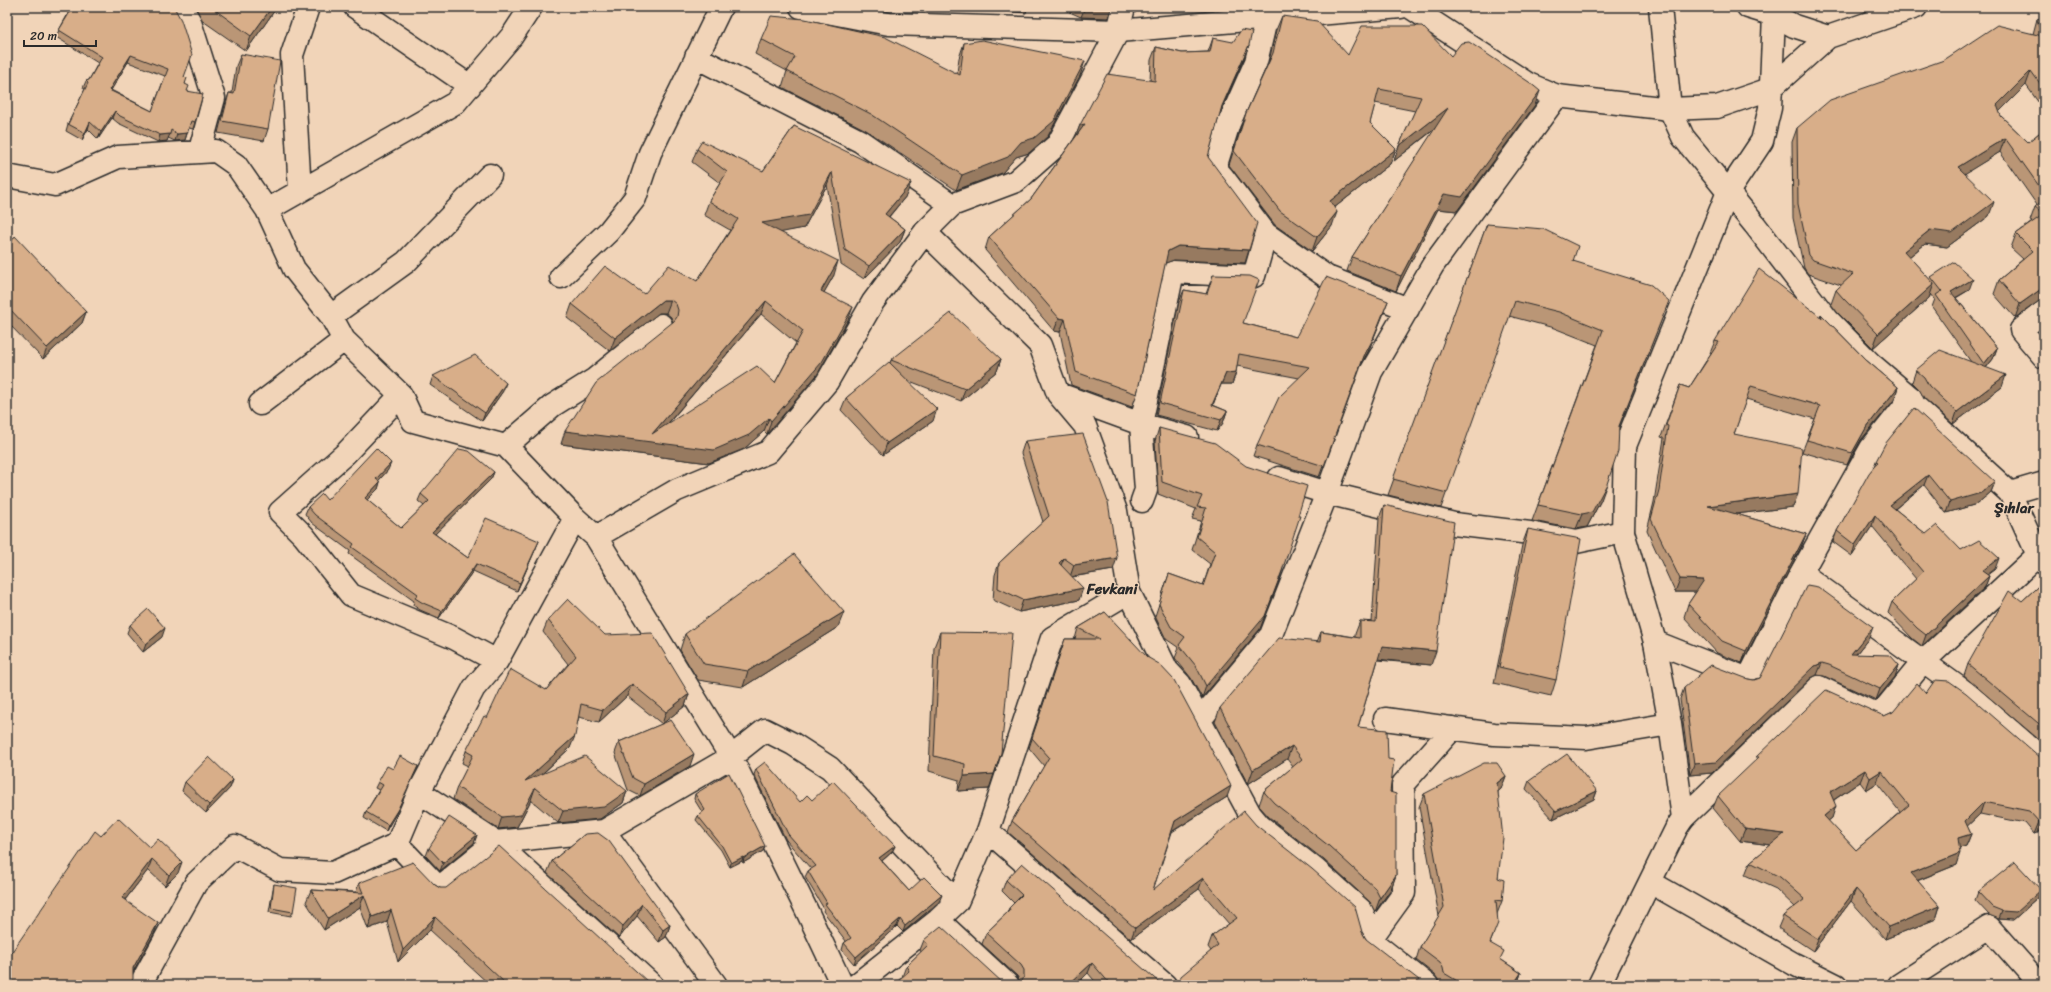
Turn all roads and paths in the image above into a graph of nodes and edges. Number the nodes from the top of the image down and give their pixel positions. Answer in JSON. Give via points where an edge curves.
{"nodes":[{"id":1,"x":181,"y":7,"type":"edge"},
{"id":2,"x":308,"y":7,"type":"edge"},
{"id":3,"x":357,"y":7,"type":"edge"},
{"id":4,"x":531,"y":7,"type":"edge"},
{"id":5,"x":721,"y":7,"type":"edge"},
{"id":6,"x":802,"y":7,"type":"edge"},
{"id":7,"x":1124,"y":7,"type":"edge"},
{"id":8,"x":1401,"y":7,"type":"edge"},
{"id":9,"x":1410,"y":7,"type":"edge"},
{"id":10,"x":1660,"y":7,"type":"edge"},
{"id":11,"x":1748,"y":7,"type":"edge"},
{"id":12,"x":1916,"y":7,"type":"edge"},
{"id":13,"x":1268,"y":14,"type":"edge"},
{"id":14,"x":1774,"y":16,"type":"junction"},
{"id":15,"x":1118,"y":31,"type":"junction"},
{"id":16,"x":1828,"y":37,"type":"junction"},
{"id":17,"x":696,"y":57,"type":"junction"},
{"id":18,"x":470,"y":86,"type":"junction"},
{"id":19,"x":1770,"y":89,"type":"junction"},
{"id":20,"x":1557,"y":96,"type":"junction"},
{"id":21,"x":1670,"y":109,"type":"junction"},
{"id":22,"x":200,"y":150,"type":"junction"},
{"id":23,"x":490,"y":175,"type":"dead end"},
{"id":24,"x":7,"y":176,"type":"edge"},
{"id":25,"x":300,"y":191,"type":"junction"},
{"id":26,"x":1728,"y":192,"type":"junction"},
{"id":27,"x":952,"y":205,"type":"junction"},
{"id":28,"x":267,"y":210,"type":"junction"},
{"id":29,"x":925,"y":232,"type":"junction"},
{"id":30,"x":1266,"y":234,"type":"junction"},
{"id":31,"x":561,"y":277,"type":"dead end"},
{"id":32,"x":1408,"y":309,"type":"junction"},
{"id":33,"x":2044,"y":311,"type":"edge"},
{"id":34,"x":331,"y":316,"type":"junction"},
{"id":35,"x":661,"y":325,"type":"dead end"},
{"id":36,"x":344,"y":340,"type":"junction"},
{"id":37,"x":2044,"y":357,"type":"edge"},
{"id":38,"x":1058,"y":394,"type":"junction"},
{"id":39,"x":401,"y":395,"type":"junction"},
{"id":40,"x":1911,"y":398,"type":"junction"},
{"id":41,"x":260,"y":404,"type":"dead end"},
{"id":42,"x":1141,"y":424,"type":"junction"},
{"id":43,"x":1209,"y":442,"type":"edge"},
{"id":44,"x":506,"y":446,"type":"junction"},
{"id":45,"x":1260,"y":471,"type":"edge"},
{"id":46,"x":2044,"y":483,"type":"edge"},
{"id":47,"x":1327,"y":493,"type":"junction"},
{"id":48,"x":2010,"y":493,"type":"junction"},
{"id":49,"x":1142,"y":501,"type":"dead end"},
{"id":50,"x":575,"y":518,"type":"junction"},
{"id":51,"x":1624,"y":532,"type":"junction"},
{"id":52,"x":596,"y":537,"type":"junction"},
{"id":53,"x":2041,"y":559,"type":"edge"},
{"id":54,"x":1800,"y":573,"type":"junction"},
{"id":55,"x":1130,"y":592,"type":"junction"},
{"id":56,"x":1655,"y":642,"type":"junction"},
{"id":57,"x":497,"y":661,"type":"junction"},
{"id":58,"x":1923,"y":662,"type":"junction"},
{"id":59,"x":1386,"y":719,"type":"dead end"},
{"id":60,"x":1199,"y":721,"type":"junction"},
{"id":61,"x":1670,"y":724,"type":"junction"},
{"id":62,"x":1454,"y":728,"type":"junction"},
{"id":63,"x":730,"y":757,"type":"junction"},
{"id":64,"x":2044,"y":760,"type":"edge"},
{"id":65,"x":419,"y":792,"type":"junction"},
{"id":66,"x":1683,"y":818,"type":"junction"},
{"id":67,"x":604,"y":831,"type":"junction"},
{"id":68,"x":988,"y":831,"type":"junction"},
{"id":69,"x":495,"y":842,"type":"junction"},
{"id":70,"x":397,"y":844,"type":"junction"},
{"id":71,"x":1650,"y":882,"type":"junction"},
{"id":72,"x":957,"y":902,"type":"junction"},
{"id":73,"x":938,"y":920,"type":"junction"},
{"id":74,"x":1370,"y":940,"type":"junction"},
{"id":75,"x":2037,"y":979,"type":"edge"},
{"id":76,"x":140,"y":985,"type":"edge"},
{"id":77,"x":652,"y":985,"type":"edge"},
{"id":78,"x":716,"y":985,"type":"edge"},
{"id":79,"x":842,"y":985,"type":"edge"},
{"id":80,"x":856,"y":985,"type":"edge"},
{"id":81,"x":1008,"y":985,"type":"edge"},
{"id":82,"x":1165,"y":985,"type":"edge"},
{"id":83,"x":1427,"y":985,"type":"edge"},
{"id":84,"x":1599,"y":985,"type":"edge"},
{"id":85,"x":1836,"y":985,"type":"edge"},
{"id":86,"x":1900,"y":985,"type":"edge"}],
"edges":[{"from":1,"to":22,"type":"street","via":[[190,22],[214,98]]},
{"from":2,"to":25,"type":"street","via":[[292,55]]},
{"from":3,"to":18,"type":"street"},
{"from":4,"to":18,"type":"street","via":[[512,36]]},
{"from":5,"to":17,"type":"street"},
{"from":6,"to":15,"type":"street","via":[[889,24]]},
{"from":7,"to":15,"type":"street"},
{"from":8,"to":13,"type":"street"},
{"from":9,"to":20,"type":"street","via":[[1528,84]]},
{"from":10,"to":21,"type":"street"},
{"from":11,"to":14,"type":"street"},
{"from":12,"to":16,"type":"street"},
{"from":13,"to":15,"type":"street"},
{"from":13,"to":30,"type":"street","via":[[1256,62],[1229,123],[1214,168]]},
{"from":14,"to":16,"type":"street","via":[[1794,26]]},
{"from":14,"to":19,"type":"street"},
{"from":15,"to":27,"type":"street","via":[[1058,144],[1016,181]]},
{"from":16,"to":19,"type":"street"},
{"from":17,"to":27,"type":"street","via":[[860,141]]},
{"from":17,"to":31,"type":"street","via":[[650,153],[635,198],[610,231]]},
{"from":18,"to":25,"type":"street","via":[[455,103]]},
{"from":19,"to":21,"type":"street","via":[[1717,107]]},
{"from":19,"to":26,"type":"street","via":[[1770,108],[1762,141]]},
{"from":20,"to":21,"type":"street"},
{"from":20,"to":32,"type":"street","via":[[1433,265]]},
{"from":21,"to":26,"type":"street","via":[[1683,137]]},
{"from":22,"to":24,"type":"street","via":[[118,157],[55,185]]},
{"from":22,"to":28,"type":"street","via":[[216,151],[236,165]]},
{"from":23,"to":34,"type":"street","via":[[406,262]]},
{"from":25,"to":28,"type":"street"},
{"from":26,"to":40,"type":"street","via":[[1828,320],[1870,363]]},
{"from":26,"to":51,"type":"street","via":[[1625,446]]},
{"from":27,"to":29,"type":"street"},
{"from":28,"to":34,"type":"street","via":[[294,268]]},
{"from":29,"to":38,"type":"street","via":[[1040,345]]},
{"from":29,"to":52,"type":"street","via":[[873,302],[827,382],[768,452],[676,490]]},
{"from":30,"to":32,"type":"street","via":[[1327,277]]},
{"from":30,"to":42,"type":"street","via":[[1254,276],[1173,272]]},
{"from":32,"to":47,"type":"street","via":[[1371,372]]},
{"from":33,"to":37,"type":"street","via":[[2021,330]]},
{"from":34,"to":36,"type":"street"},
{"from":35,"to":44,"type":"street","via":[[595,379],[552,406]]},
{"from":36,"to":39,"type":"street"},
{"from":36,"to":41,"type":"street"},
{"from":38,"to":42,"type":"street"},
{"from":38,"to":55,"type":"street","via":[[1085,426],[1116,511]]},
{"from":39,"to":44,"type":"street","via":[[413,421]]},
{"from":39,"to":57,"type":"street","via":[[346,453],[280,512],[304,536],[351,595],[454,638]]},
{"from":40,"to":48,"type":"street","via":[[1914,404]]},
{"from":40,"to":54,"type":"street","via":[[1871,448]]},
{"from":42,"to":43,"type":"street"},
{"from":42,"to":49,"type":"street","via":[[1146,490]]},
{"from":44,"to":50,"type":"street"},
{"from":45,"to":47,"type":"street"},
{"from":46,"to":48,"type":"street"},
{"from":47,"to":51,"type":"street","via":[[1454,524],[1530,533],[1576,542]]},
{"from":47,"to":60,"type":"street","via":[[1271,635]]},
{"from":48,"to":53,"type":"street"},
{"from":50,"to":52,"type":"street"},
{"from":50,"to":57,"type":"street"},
{"from":51,"to":56,"type":"street"},
{"from":52,"to":63,"type":"street"},
{"from":53,"to":58,"type":"street"},
{"from":54,"to":56,"type":"street","via":[[1748,679]]},
{"from":54,"to":58,"type":"street"},
{"from":55,"to":60,"type":"street","via":[[1168,670],[1180,684]]},
{"from":55,"to":68,"type":"street","via":[[1052,638]]},
{"from":56,"to":61,"type":"street"},
{"from":57,"to":65,"type":"street","via":[[474,688]]},
{"from":58,"to":64,"type":"street","via":[[1969,695]]},
{"from":58,"to":66,"type":"street","via":[[1879,716],[1819,687]]},
{"from":59,"to":62,"type":"street"},
{"from":60,"to":74,"type":"street","via":[[1250,814],[1260,826],[1316,870],[1362,911]]},
{"from":61,"to":62,"type":"street","via":[[1586,738],[1494,734]]},
{"from":61,"to":66,"type":"street"},
{"from":62,"to":74,"type":"street","via":[[1403,784],[1404,893]]},
{"from":63,"to":67,"type":"street"},
{"from":63,"to":72,"type":"street","via":[[765,730],[793,744],[830,768]]},
{"from":63,"to":79,"type":"street"},
{"from":65,"to":69,"type":"street"},
{"from":65,"to":70,"type":"street"},
{"from":66,"to":71,"type":"street"},
{"from":67,"to":69,"type":"street"},
{"from":67,"to":78,"type":"street"},
{"from":68,"to":72,"type":"street"},
{"from":68,"to":82,"type":"street"},
{"from":69,"to":70,"type":"street","via":[[439,888]]},
{"from":69,"to":77,"type":"street"},
{"from":70,"to":76,"type":"street","via":[[333,873],[280,870],[236,846],[196,883]]},
{"from":71,"to":84,"type":"street"},
{"from":71,"to":85,"type":"street"},
{"from":72,"to":73,"type":"street"},
{"from":73,"to":80,"type":"street"},
{"from":73,"to":81,"type":"street"},
{"from":74,"to":83,"type":"street"},
{"from":75,"to":86,"type":"street","via":[[1989,927]]}]}
